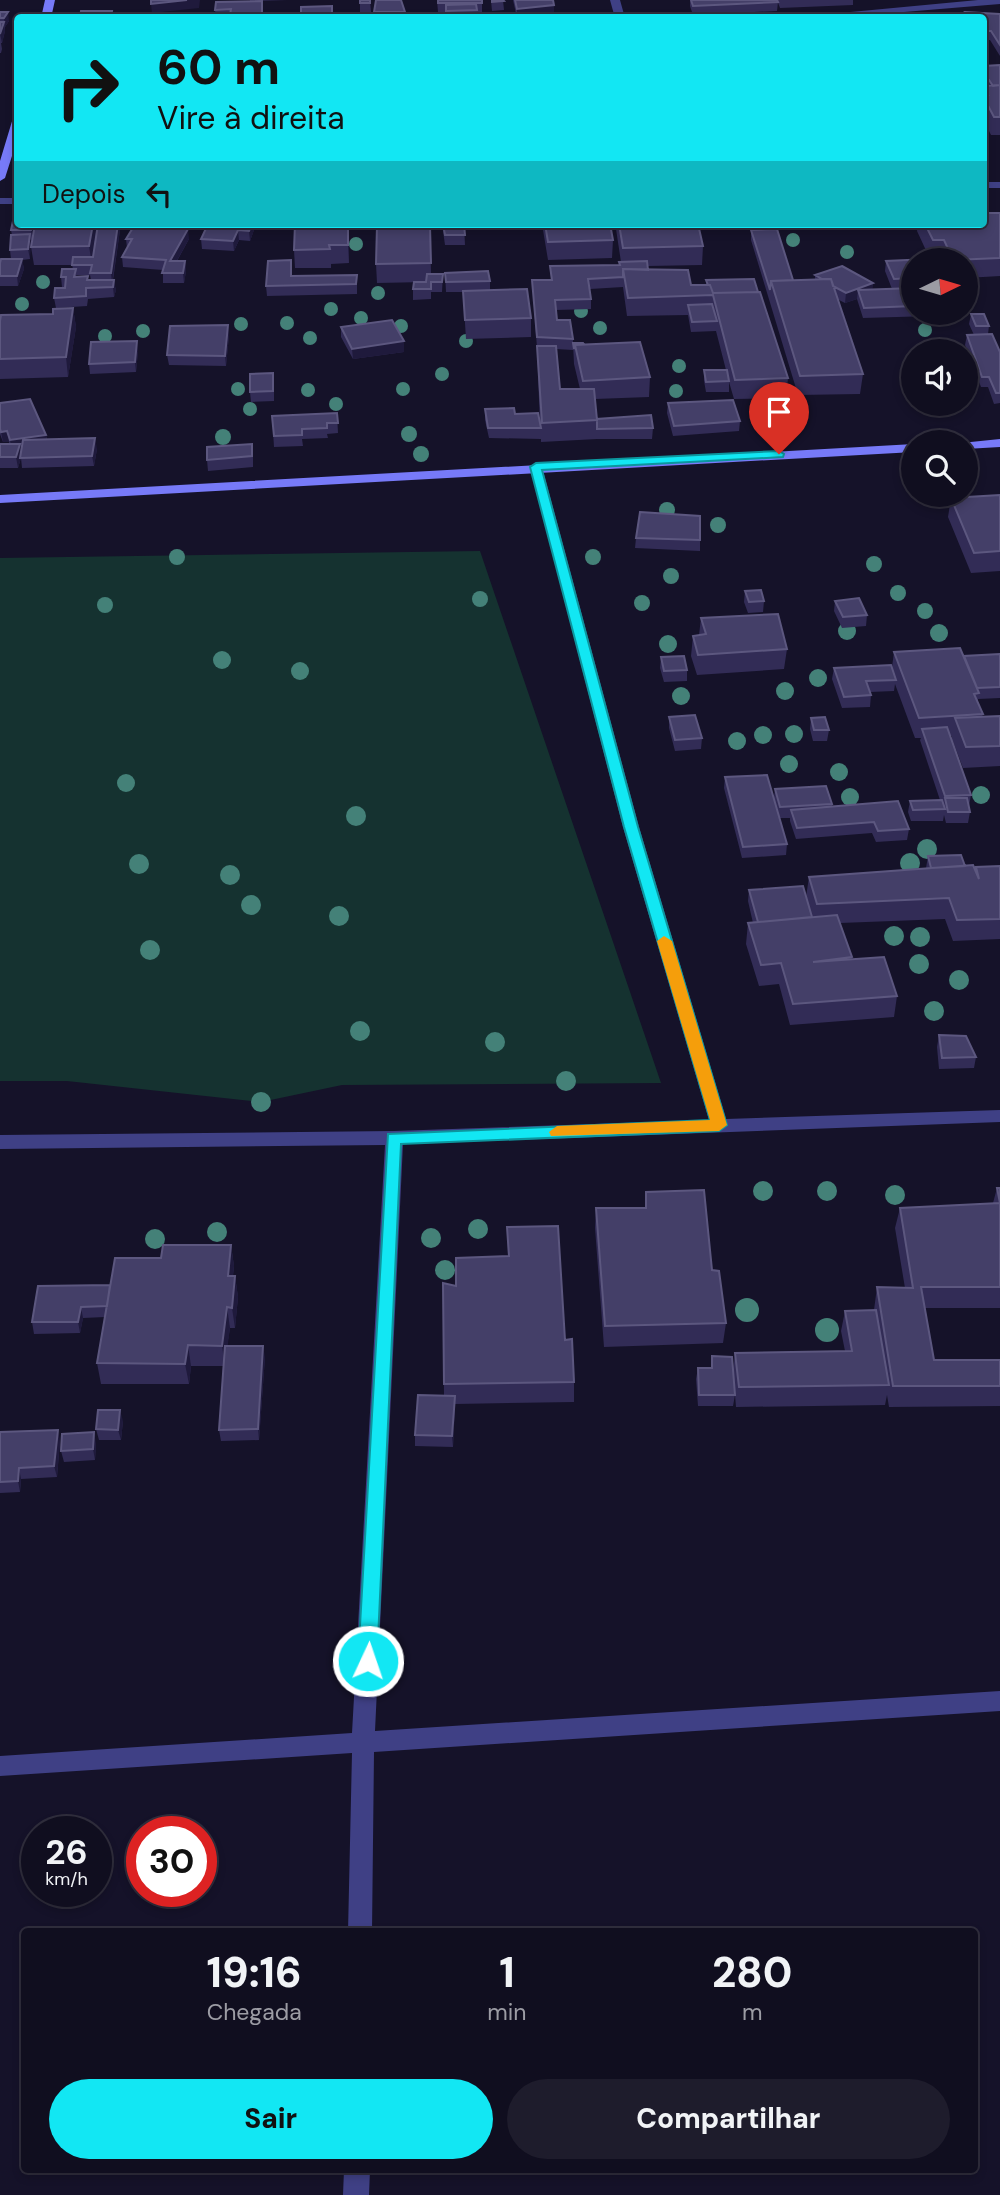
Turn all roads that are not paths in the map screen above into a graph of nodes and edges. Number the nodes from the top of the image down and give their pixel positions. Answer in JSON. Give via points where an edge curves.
{"nodes":[{"id":1,"x":968,"y":1,"type":"edge"},
{"id":2,"x":1000,"y":1,"type":"edge"},
{"id":3,"x":833,"y":14,"type":"edge"},
{"id":4,"x":14,"y":131,"type":"edge"},
{"id":5,"x":0,"y":178,"type":"edge"},
{"id":6,"x":1000,"y":443,"type":"edge"},
{"id":7,"x":978,"y":444,"type":"edge"},
{"id":8,"x":901,"y":449,"type":"edge"},
{"id":9,"x":536,"y":467,"type":"junction"},
{"id":10,"x":0,"y":499,"type":"edge"},
{"id":11,"x":1000,"y":1116,"type":"edge"},
{"id":12,"x":719,"y":1125,"type":"junction"},
{"id":13,"x":394,"y":1138,"type":"junction"},
{"id":14,"x":0,"y":1142,"type":"edge"},
{"id":15,"x":1000,"y":1701,"type":"edge"},
{"id":16,"x":363,"y":1744,"type":"junction"},
{"id":17,"x":0,"y":1766,"type":"edge"},
{"id":18,"x":360,"y":1928,"type":"edge"},
{"id":19,"x":357,"y":2173,"type":"edge"},
{"id":20,"x":356,"y":2195,"type":"edge"}],
"edges":[{"from":1,"to":2,"type":"street"},
{"from":1,"to":3,"type":"street"},
{"from":4,"to":5,"type":"street"},
{"from":6,"to":7,"type":"street"},
{"from":8,"to":9,"type":"street"},
{"from":9,"to":10,"type":"street"},
{"from":9,"to":12,"type":"street","via":[[631,827]]},
{"from":11,"to":12,"type":"street"},
{"from":12,"to":13,"type":"street"},
{"from":13,"to":14,"type":"street"},
{"from":13,"to":16,"type":"street"},
{"from":15,"to":16,"type":"street"},
{"from":16,"to":17,"type":"street"},
{"from":16,"to":18,"type":"street"},
{"from":19,"to":20,"type":"street"}]}
